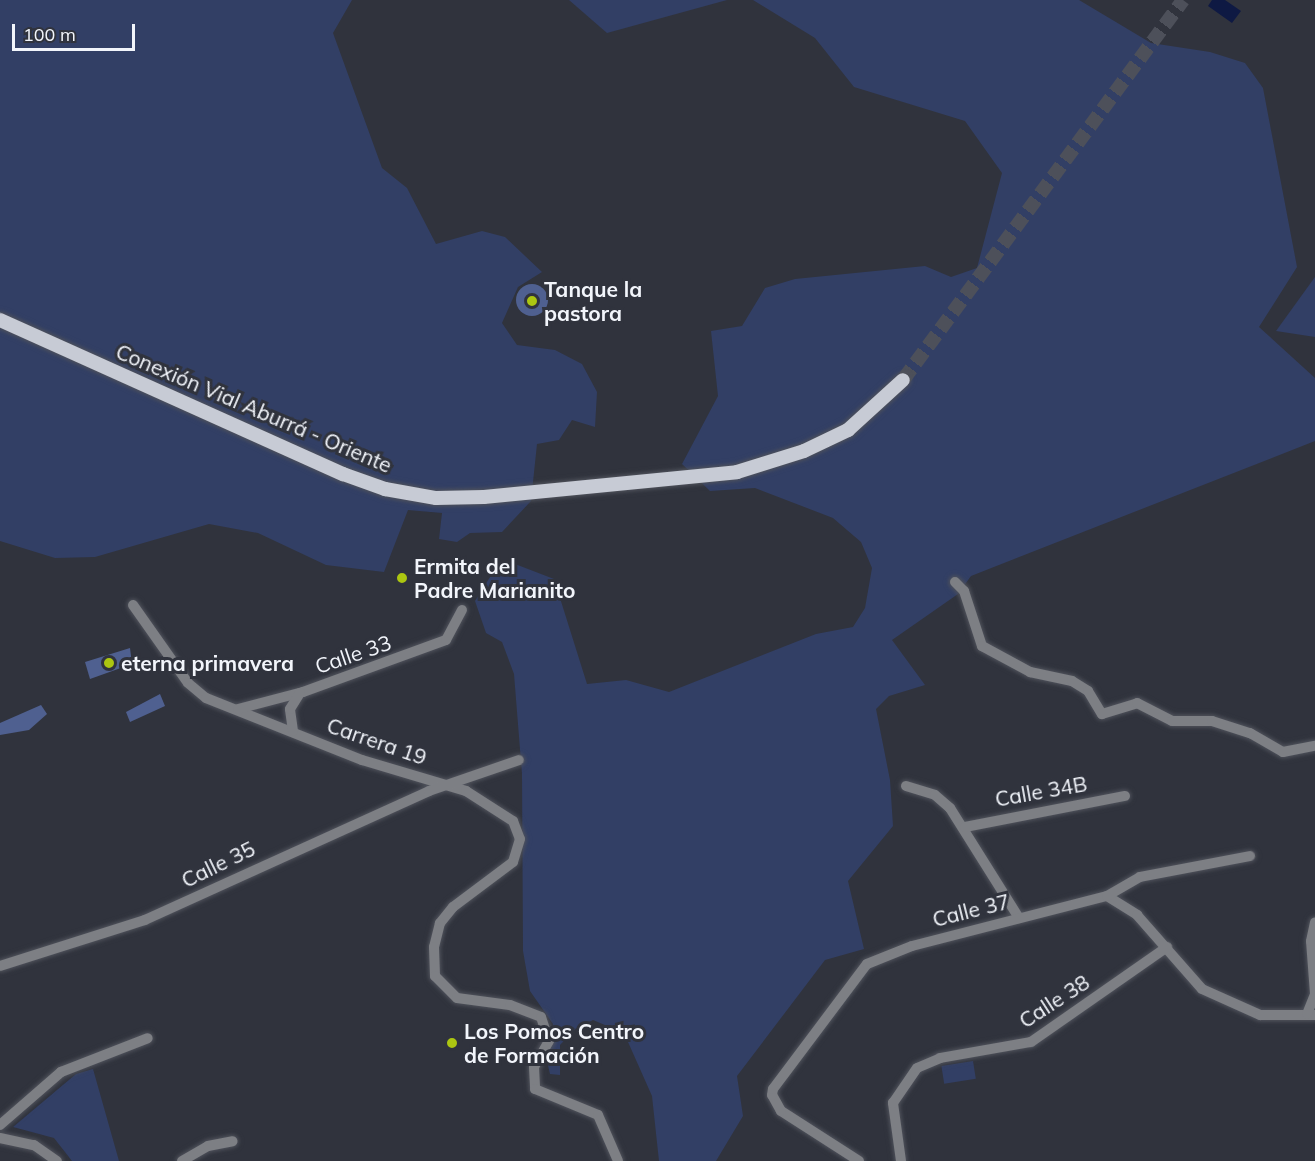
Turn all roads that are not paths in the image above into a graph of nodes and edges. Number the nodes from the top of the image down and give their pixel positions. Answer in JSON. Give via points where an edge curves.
{"nodes":[{"id":1,"x":0,"y":320,"type":"edge"},
{"id":2,"x":903,"y":380,"type":"tunnel mouth"},
{"id":3,"x":956,"y":582,"type":"dead end"},
{"id":4,"x":133,"y":605,"type":"dead end"},
{"id":5,"x":462,"y":610,"type":"dead end"},
{"id":6,"x":303,"y":692,"type":"junction"},
{"id":7,"x":238,"y":709,"type":"junction"},
{"id":8,"x":293,"y":731,"type":"junction"},
{"id":9,"x":1315,"y":746,"type":"edge"},
{"id":10,"x":519,"y":760,"type":"dead end"},
{"id":11,"x":449,"y":785,"type":"junction"},
{"id":12,"x":906,"y":786,"type":"dead end"},
{"id":13,"x":1125,"y":796,"type":"dead end"},
{"id":14,"x":964,"y":827,"type":"junction"},
{"id":15,"x":1250,"y":856,"type":"dead end"},
{"id":16,"x":1107,"y":896,"type":"junction"},
{"id":17,"x":1019,"y":918,"type":"junction"},
{"id":18,"x":1315,"y":922,"type":"edge"},
{"id":19,"x":1167,"y":947,"type":"junction"},
{"id":20,"x":0,"y":966,"type":"edge"},
{"id":21,"x":1311,"y":1015,"type":"edge"},
{"id":22,"x":148,"y":1038,"type":"dead end"},
{"id":23,"x":0,"y":1125,"type":"edge"},
{"id":24,"x":0,"y":1138,"type":"edge"},
{"id":25,"x":233,"y":1141,"type":"dead end"},
{"id":26,"x":57,"y":1161,"type":"edge"},
{"id":27,"x":182,"y":1161,"type":"edge"},
{"id":28,"x":618,"y":1161,"type":"edge"},
{"id":29,"x":859,"y":1161,"type":"edge"},
{"id":30,"x":901,"y":1161,"type":"edge"}],
"edges":[{"from":1,"to":2,"type":"main road","name":"Conexión Vial Aburrá - Oriente","via":[[343,474],[385,489],[436,498],[484,497],[737,472],[804,451],[848,430]]},
{"from":3,"to":9,"type":"street","via":[[964,591],[982,646],[1030,672],[1072,681],[1088,691],[1102,714],[1137,703],[1172,721],[1212,721],[1250,733],[1283,752]]},
{"from":4,"to":7,"type":"street","name":"Carrera 19","via":[[188,683],[206,698]]},
{"from":5,"to":6,"type":"street","name":"Calle 33","via":[[446,640]]},
{"from":6,"to":7,"type":"street","name":"Calle 33"},
{"from":6,"to":8,"type":"street","via":[[290,709]]},
{"from":7,"to":8,"type":"street","name":"Carrera 19"},
{"from":8,"to":11,"type":"street","name":"Carrera 19","via":[[363,760]]},
{"from":10,"to":11,"type":"street","name":"Calle 35"},
{"from":11,"to":20,"type":"street","name":"Calle 35","via":[[250,868],[145,921]]},
{"from":11,"to":28,"type":"street","name":"Carrera 19","via":[[473,794],[513,821],[520,839],[510,868],[468,894],[440,923],[434,947],[435,976],[457,998],[510,1005],[541,1017],[549,1041],[532,1071],[535,1089],[598,1115]]},
{"from":12,"to":14,"type":"street","via":[[935,795]]},
{"from":13,"to":14,"type":"street","name":"Calle 34B"},
{"from":14,"to":17,"type":"street"},
{"from":15,"to":16,"type":"street","name":"Calle 37","via":[[1140,877]]},
{"from":16,"to":17,"type":"street","name":"Calle 37"},
{"from":16,"to":19,"type":"street","via":[[1137,915]]},
{"from":17,"to":29,"type":"street","name":"Calle 37","via":[[877,956],[773,1089],[774,1103]]},
{"from":18,"to":21,"type":"street","via":[[1311,941],[1315,994]]},
{"from":19,"to":21,"type":"street","via":[[1202,989],[1244,1011],[1283,1019]]},
{"from":19,"to":30,"type":"street","name":"Calle 38","via":[[1031,1042],[940,1058],[916,1068],[894,1103]]},
{"from":22,"to":23,"type":"street","via":[[62,1072]]},
{"from":24,"to":26,"type":"street","via":[[34,1145]]},
{"from":25,"to":27,"type":"street","via":[[208,1146]]}]}
